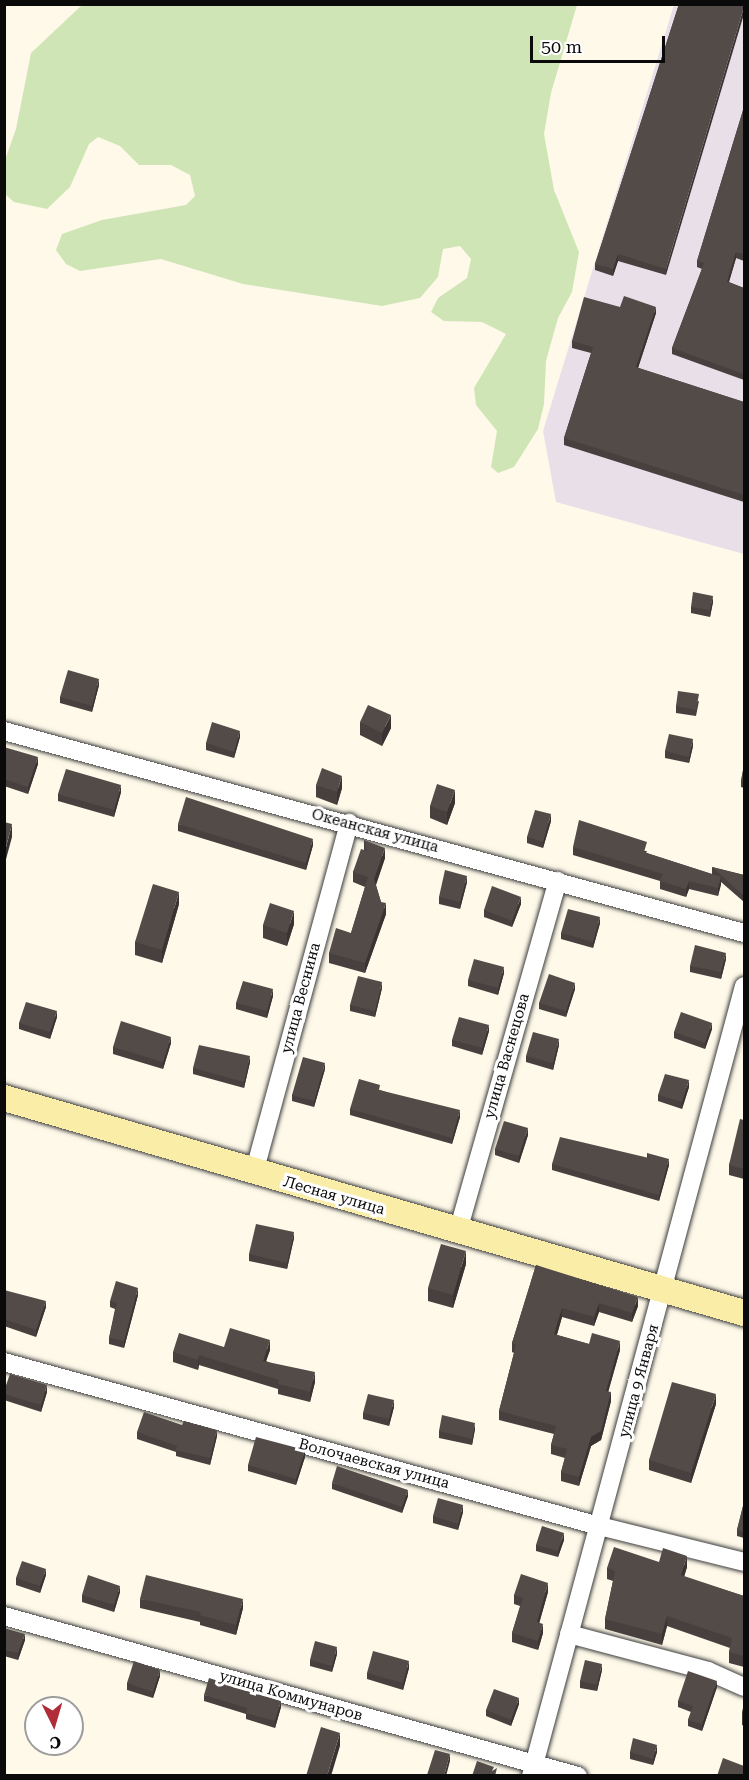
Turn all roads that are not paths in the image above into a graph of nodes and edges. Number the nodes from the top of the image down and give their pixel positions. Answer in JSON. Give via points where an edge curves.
{"nodes":[{"id":1,"x":4,"y":731,"type":"edge"},
{"id":2,"x":349,"y":823,"type":"junction"},
{"id":3,"x":558,"y":881,"type":"junction"},
{"id":4,"x":744,"y":933,"type":"edge"},
{"id":5,"x":744,"y":986,"type":"edge"},
{"id":6,"x":4,"y":1098,"type":"edge"},
{"id":7,"x":254,"y":1173,"type":"junction"},
{"id":8,"x":458,"y":1231,"type":"junction"},
{"id":9,"x":664,"y":1290,"type":"junction"},
{"id":10,"x":744,"y":1313,"type":"edge"},
{"id":11,"x":4,"y":1362,"type":"edge"},
{"id":12,"x":599,"y":1526,"type":"junction"},
{"id":13,"x":744,"y":1562,"type":"edge"},
{"id":14,"x":4,"y":1616,"type":"edge"},
{"id":15,"x":569,"y":1634,"type":"junction"},
{"id":16,"x":744,"y":1687,"type":"edge"},
{"id":17,"x":533,"y":1769,"type":"edge"},
{"id":18,"x":578,"y":1776,"type":"edge"}],
"edges":[{"from":1,"to":2,"type":"street","name":"Океанская улица"},
{"from":2,"to":3,"type":"street","name":"Океанская улица"},
{"from":2,"to":7,"type":"street","name":"улица Веснина"},
{"from":3,"to":4,"type":"street","name":"Океанская улица"},
{"from":3,"to":8,"type":"street","name":"улица Васнецова"},
{"from":5,"to":9,"type":"street","name":"улица 9 Января"},
{"from":6,"to":7,"type":"street","name":"Лесная улица"},
{"from":7,"to":8,"type":"street","name":"Лесная улица"},
{"from":8,"to":9,"type":"street","name":"Лесная улица"},
{"from":9,"to":10,"type":"street","name":"Лесная улица"},
{"from":9,"to":12,"type":"street","name":"улица 9 Января"},
{"from":11,"to":12,"type":"street","name":"Волочаевская улица"},
{"from":12,"to":13,"type":"street","name":"Волочаевская улица"},
{"from":12,"to":15,"type":"street","name":"улица 9 Января"},
{"from":14,"to":17,"type":"street","name":"улица Коммунаров"},
{"from":15,"to":16,"type":"street","via":[[708,1671]]},
{"from":15,"to":17,"type":"street","name":"улица 9 Января"},
{"from":17,"to":18,"type":"street","name":"улица Коммунаров"}]}
